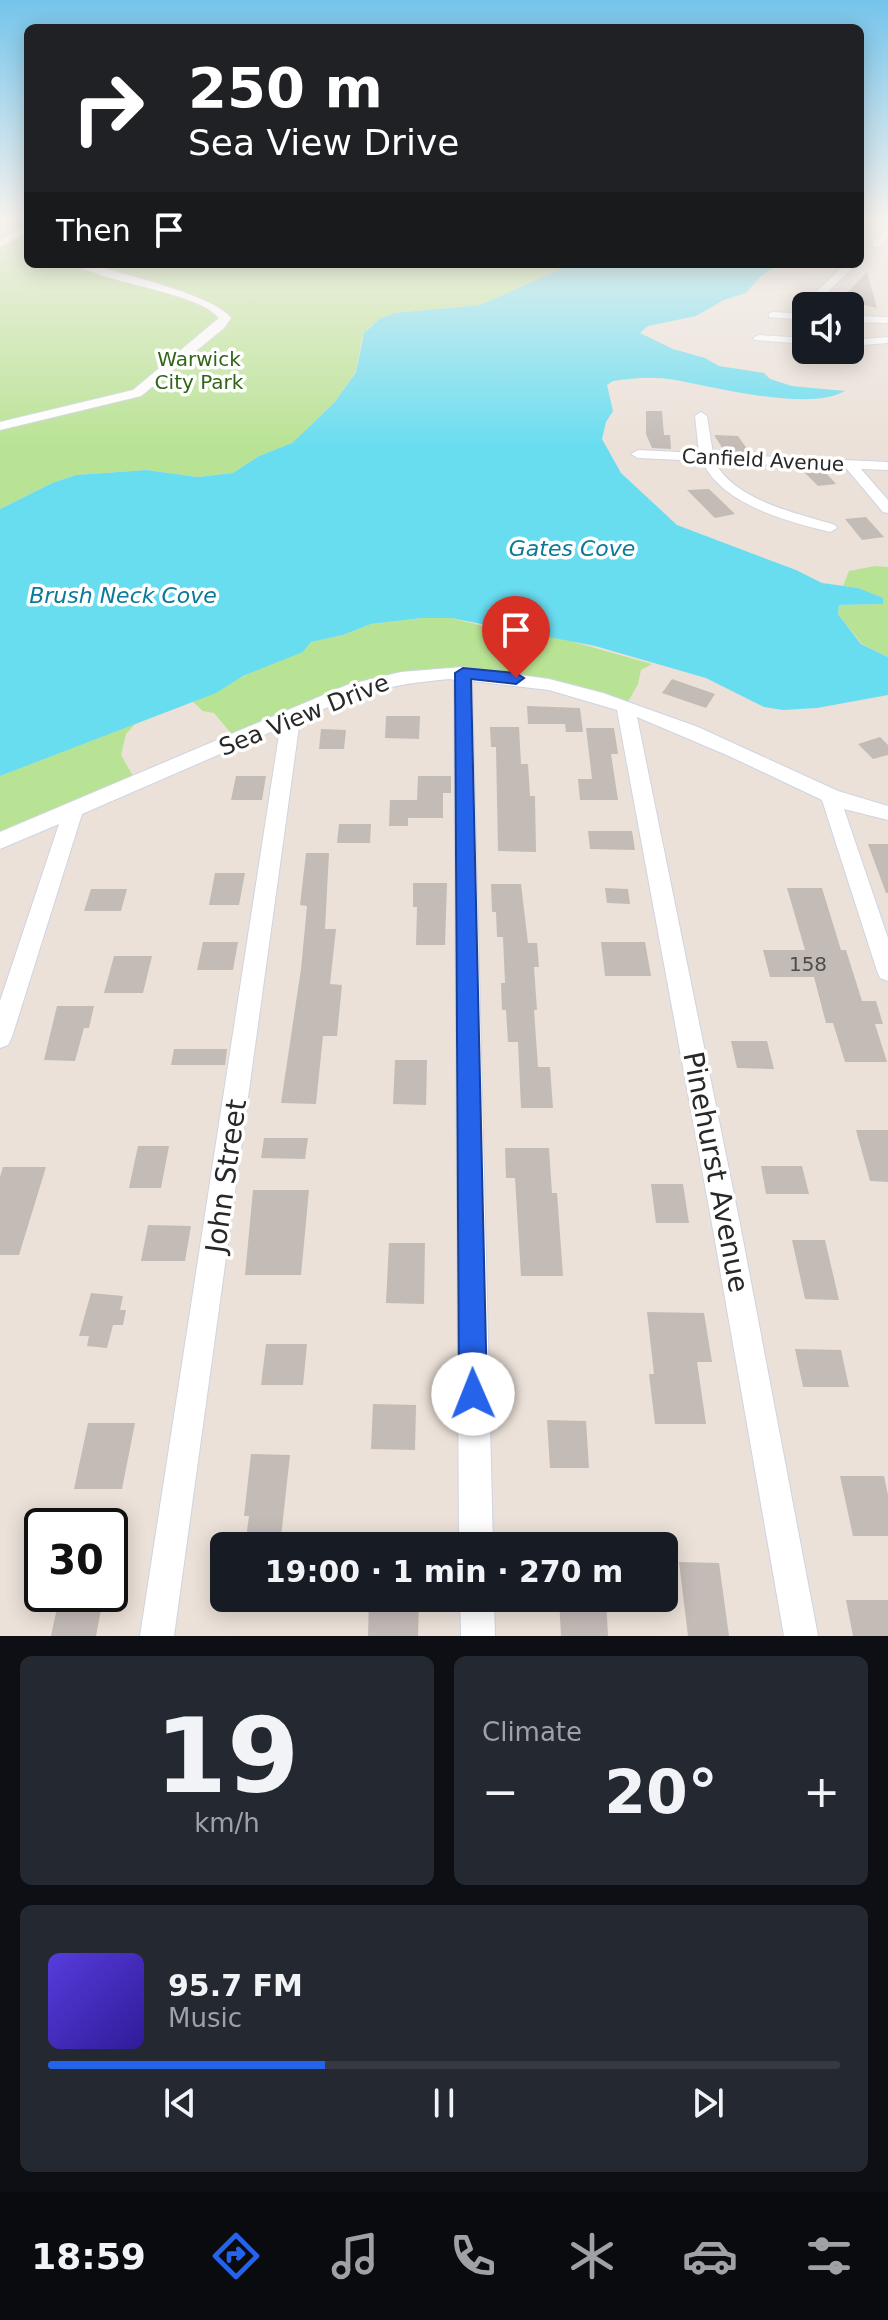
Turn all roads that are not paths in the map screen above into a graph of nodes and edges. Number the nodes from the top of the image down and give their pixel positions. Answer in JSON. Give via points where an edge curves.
{"nodes":[{"id":1,"x":176,"y":294,"type":"edge"},
{"id":2,"x":773,"y":315,"type":"dead end"},
{"id":3,"x":792,"y":316,"type":"edge"},
{"id":4,"x":864,"y":319,"type":"edge"},
{"id":5,"x":888,"y":320,"type":"edge"},
{"id":6,"x":759,"y":338,"type":"dead end"},
{"id":7,"x":792,"y":340,"type":"edge"},
{"id":8,"x":888,"y":340,"type":"edge"},
{"id":9,"x":864,"y":342,"type":"edge"},
{"id":10,"x":701,"y":416,"type":"dead end"},
{"id":11,"x":0,"y":426,"type":"edge"},
{"id":12,"x":638,"y":454,"type":"dead end"},
{"id":13,"x":707,"y":457,"type":"junction"},
{"id":14,"x":850,"y":464,"type":"junction"},
{"id":15,"x":888,"y":466,"type":"edge"},
{"id":16,"x":888,"y":509,"type":"edge"},
{"id":17,"x":830,"y":528,"type":"dead end"},
{"id":18,"x":463,"y":673,"type":"junction"},
{"id":19,"x":626,"y":708,"type":"junction"},
{"id":20,"x":291,"y":716,"type":"junction"},
{"id":21,"x":829,"y":793,"type":"junction"},
{"id":22,"x":73,"y":811,"type":"junction"},
{"id":23,"x":888,"y":813,"type":"edge"},
{"id":24,"x":0,"y":841,"type":"edge"},
{"id":25,"x":888,"y":971,"type":"edge"},
{"id":26,"x":0,"y":1037,"type":"edge"},
{"id":27,"x":476,"y":1532,"type":"edge"},
{"id":28,"x":477,"y":1612,"type":"edge"},
{"id":29,"x":157,"y":1636,"type":"edge"},
{"id":30,"x":478,"y":1636,"type":"edge"},
{"id":31,"x":801,"y":1636,"type":"edge"}],
"edges":[{"from":1,"to":11,"type":"street","via":[[220,311],[225,318],[137,393]]},
{"from":2,"to":3,"type":"street"},
{"from":4,"to":5,"type":"street"},
{"from":6,"to":7,"type":"street"},
{"from":8,"to":9,"type":"street"},
{"from":10,"to":13,"type":"street"},
{"from":12,"to":13,"type":"street","name":"Canfield Avenue"},
{"from":13,"to":14,"type":"street","name":"Canfield Avenue"},
{"from":13,"to":17,"type":"street","via":[[733,488]]},
{"from":14,"to":15,"type":"street","name":"Canfield Avenue"},
{"from":14,"to":16,"type":"street"},
{"from":18,"to":19,"type":"street","name":"Sea View Drive","via":[[534,682]]},
{"from":18,"to":20,"type":"street","name":"Sea View Drive","via":[[390,677]]},
{"from":18,"to":27,"type":"street"},
{"from":19,"to":21,"type":"street","name":"Sea View Drive"},
{"from":19,"to":31,"type":"street","name":"Pinehurst Avenue"},
{"from":20,"to":22,"type":"street","name":"Sea View Drive"},
{"from":20,"to":29,"type":"street","name":"John Street"},
{"from":21,"to":23,"type":"street","name":"Sea View Drive"},
{"from":21,"to":25,"type":"street"},
{"from":22,"to":24,"type":"street","name":"Sea View Drive"},
{"from":22,"to":26,"type":"street"},
{"from":28,"to":30,"type":"street"}]}
